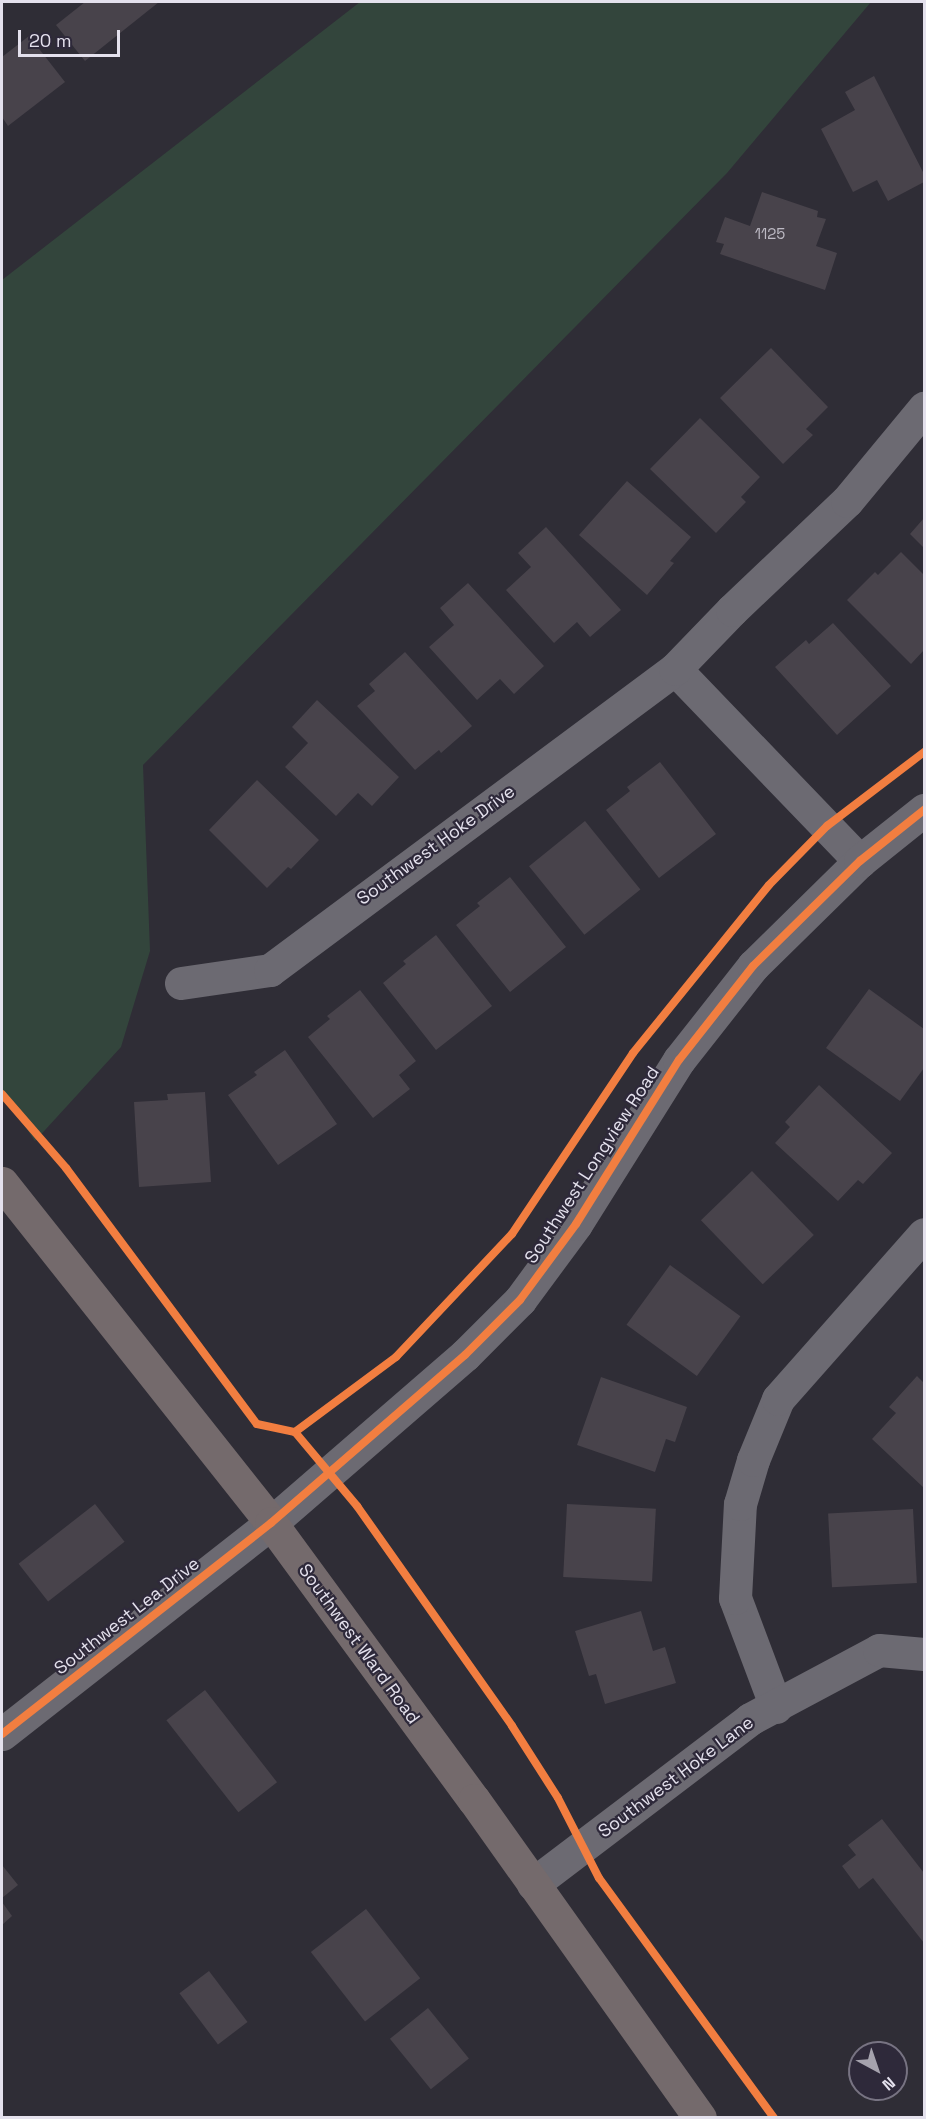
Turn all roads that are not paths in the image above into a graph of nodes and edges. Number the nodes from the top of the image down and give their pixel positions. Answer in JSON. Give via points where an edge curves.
{"nodes":[{"id":1,"x":924,"y":408,"type":"edge"},
{"id":2,"x":675,"y":669,"type":"junction"},
{"id":3,"x":924,"y":810,"type":"edge"},
{"id":4,"x":860,"y":861,"type":"junction"},
{"id":5,"x":182,"y":983,"type":"dead end"},
{"id":6,"x":2,"y":1183,"type":"edge"},
{"id":7,"x":924,"y":1234,"type":"edge"},
{"id":8,"x":271,"y":1522,"type":"junction"},
{"id":9,"x":924,"y":1654,"type":"edge"},
{"id":10,"x":776,"y":1707,"type":"junction"},
{"id":11,"x":2,"y":1734,"type":"edge"},
{"id":12,"x":533,"y":1884,"type":"junction"},
{"id":13,"x":700,"y":2118,"type":"edge"}],
"edges":[{"from":1,"to":2,"type":"street","name":"Southwest Hoke Drive","via":[[847,501]]},
{"from":2,"to":4,"type":"street"},
{"from":2,"to":5,"type":"street","name":"Southwest Hoke Drive","via":[[270,970]]},
{"from":3,"to":4,"type":"street","name":"Southwest Longview Road"},
{"from":4,"to":8,"type":"street","name":"Southwest Longview Road","via":[[753,966],[679,1060],[576,1224],[520,1300],[465,1355]]},
{"from":6,"to":8,"type":"main road","name":"Southwest Ward Road"},
{"from":7,"to":10,"type":"street","via":[[778,1399],[753,1460],[740,1504],[735,1598]]},
{"from":8,"to":11,"type":"street","name":"Southwest Lea Drive"},
{"from":8,"to":12,"type":"main road","name":"Southwest Ward Road"},
{"from":9,"to":10,"type":"street","name":"Southwest Hoke Lane","via":[[879,1650]]},
{"from":10,"to":12,"type":"street","name":"Southwest Hoke Lane","via":[[750,1719]]},
{"from":12,"to":13,"type":"main road","name":"Southwest Ward Road"}]}
